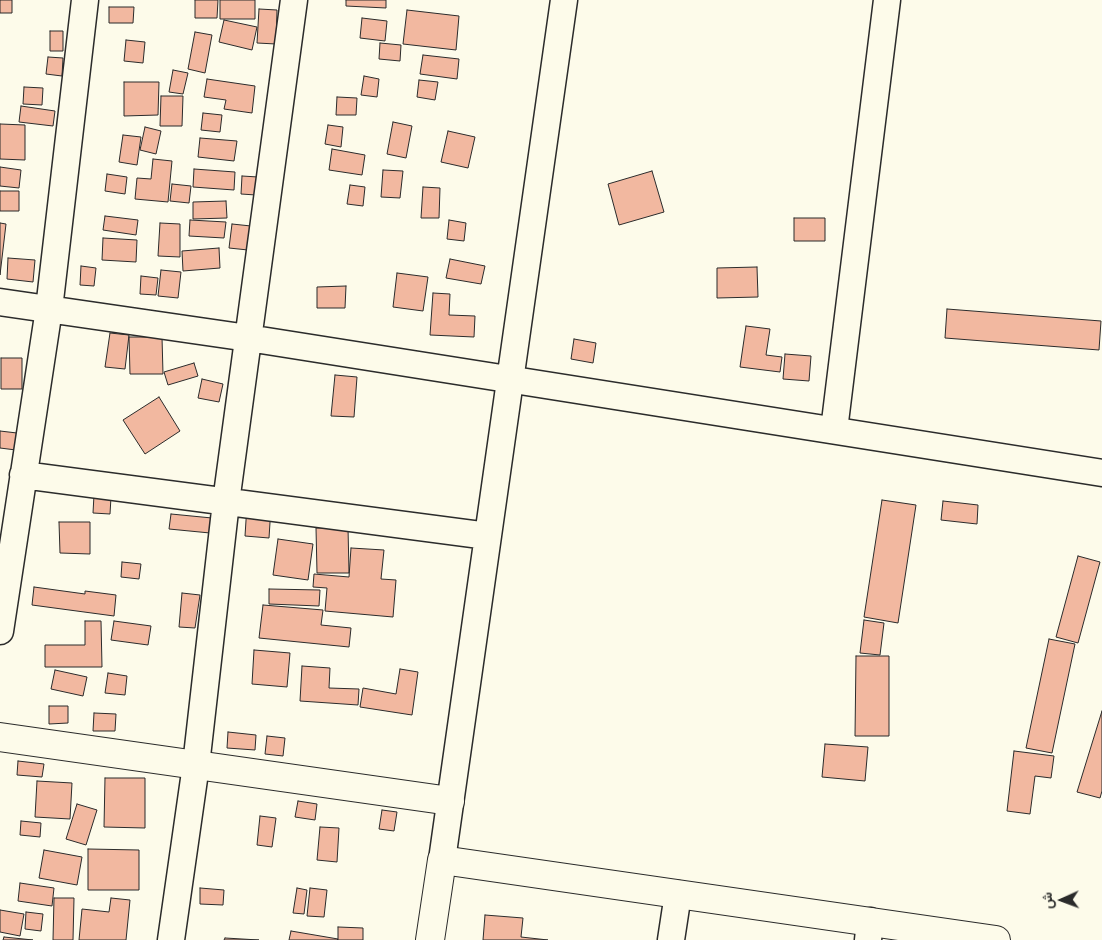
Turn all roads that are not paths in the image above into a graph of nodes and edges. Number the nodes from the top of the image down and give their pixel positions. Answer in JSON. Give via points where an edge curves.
{"nodes":[{"id":1,"x":85,"y":0,"type":"edge"},
{"id":2,"x":294,"y":0,"type":"edge"},
{"id":3,"x":564,"y":0,"type":"edge"},
{"id":4,"x":887,"y":0,"type":"edge"},
{"id":5,"x":0,"y":302,"type":"edge"},
{"id":6,"x":49,"y":309,"type":"junction"},
{"id":7,"x":248,"y":338,"type":"junction"},
{"id":8,"x":511,"y":380,"type":"junction"},
{"id":9,"x":834,"y":430,"type":"junction"},
{"id":10,"x":1102,"y":473,"type":"edge"},
{"id":11,"x":23,"y":475,"type":"junction"},
{"id":12,"x":226,"y":502,"type":"junction"},
{"id":13,"x":488,"y":536,"type":"junction"},
{"id":14,"x":0,"y":631,"type":"edge"},
{"id":15,"x":0,"y":737,"type":"edge"},
{"id":16,"x":196,"y":765,"type":"junction"},
{"id":17,"x":450,"y":801,"type":"junction"},
{"id":18,"x":442,"y":860,"type":"junction"},
{"id":19,"x":678,"y":894,"type":"junction"},
{"id":20,"x":869,"y":930,"type":"edge"},
{"id":21,"x":171,"y":940,"type":"edge"},
{"id":22,"x":430,"y":940,"type":"edge"},
{"id":23,"x":671,"y":940,"type":"edge"},
{"id":24,"x":996,"y":940,"type":"edge"}],
"edges":[{"from":1,"to":6,"type":"street"},
{"from":2,"to":7,"type":"street"},
{"from":3,"to":8,"type":"street"},
{"from":4,"to":9,"type":"street"},
{"from":5,"to":6,"type":"street"},
{"from":6,"to":7,"type":"street"},
{"from":6,"to":11,"type":"street"},
{"from":7,"to":8,"type":"street"},
{"from":7,"to":12,"type":"street"},
{"from":8,"to":9,"type":"street"},
{"from":8,"to":13,"type":"street"},
{"from":9,"to":10,"type":"street"},
{"from":11,"to":12,"type":"street"},
{"from":11,"to":14,"type":"street"},
{"from":12,"to":13,"type":"street"},
{"from":12,"to":16,"type":"street"},
{"from":13,"to":17,"type":"street"},
{"from":15,"to":16,"type":"street"},
{"from":16,"to":17,"type":"street"},
{"from":16,"to":21,"type":"street"},
{"from":17,"to":18,"type":"street"},
{"from":18,"to":19,"type":"street"},
{"from":18,"to":22,"type":"street"},
{"from":19,"to":20,"type":"street"},
{"from":19,"to":23,"type":"street"},
{"from":20,"to":24,"type":"street"}]}
